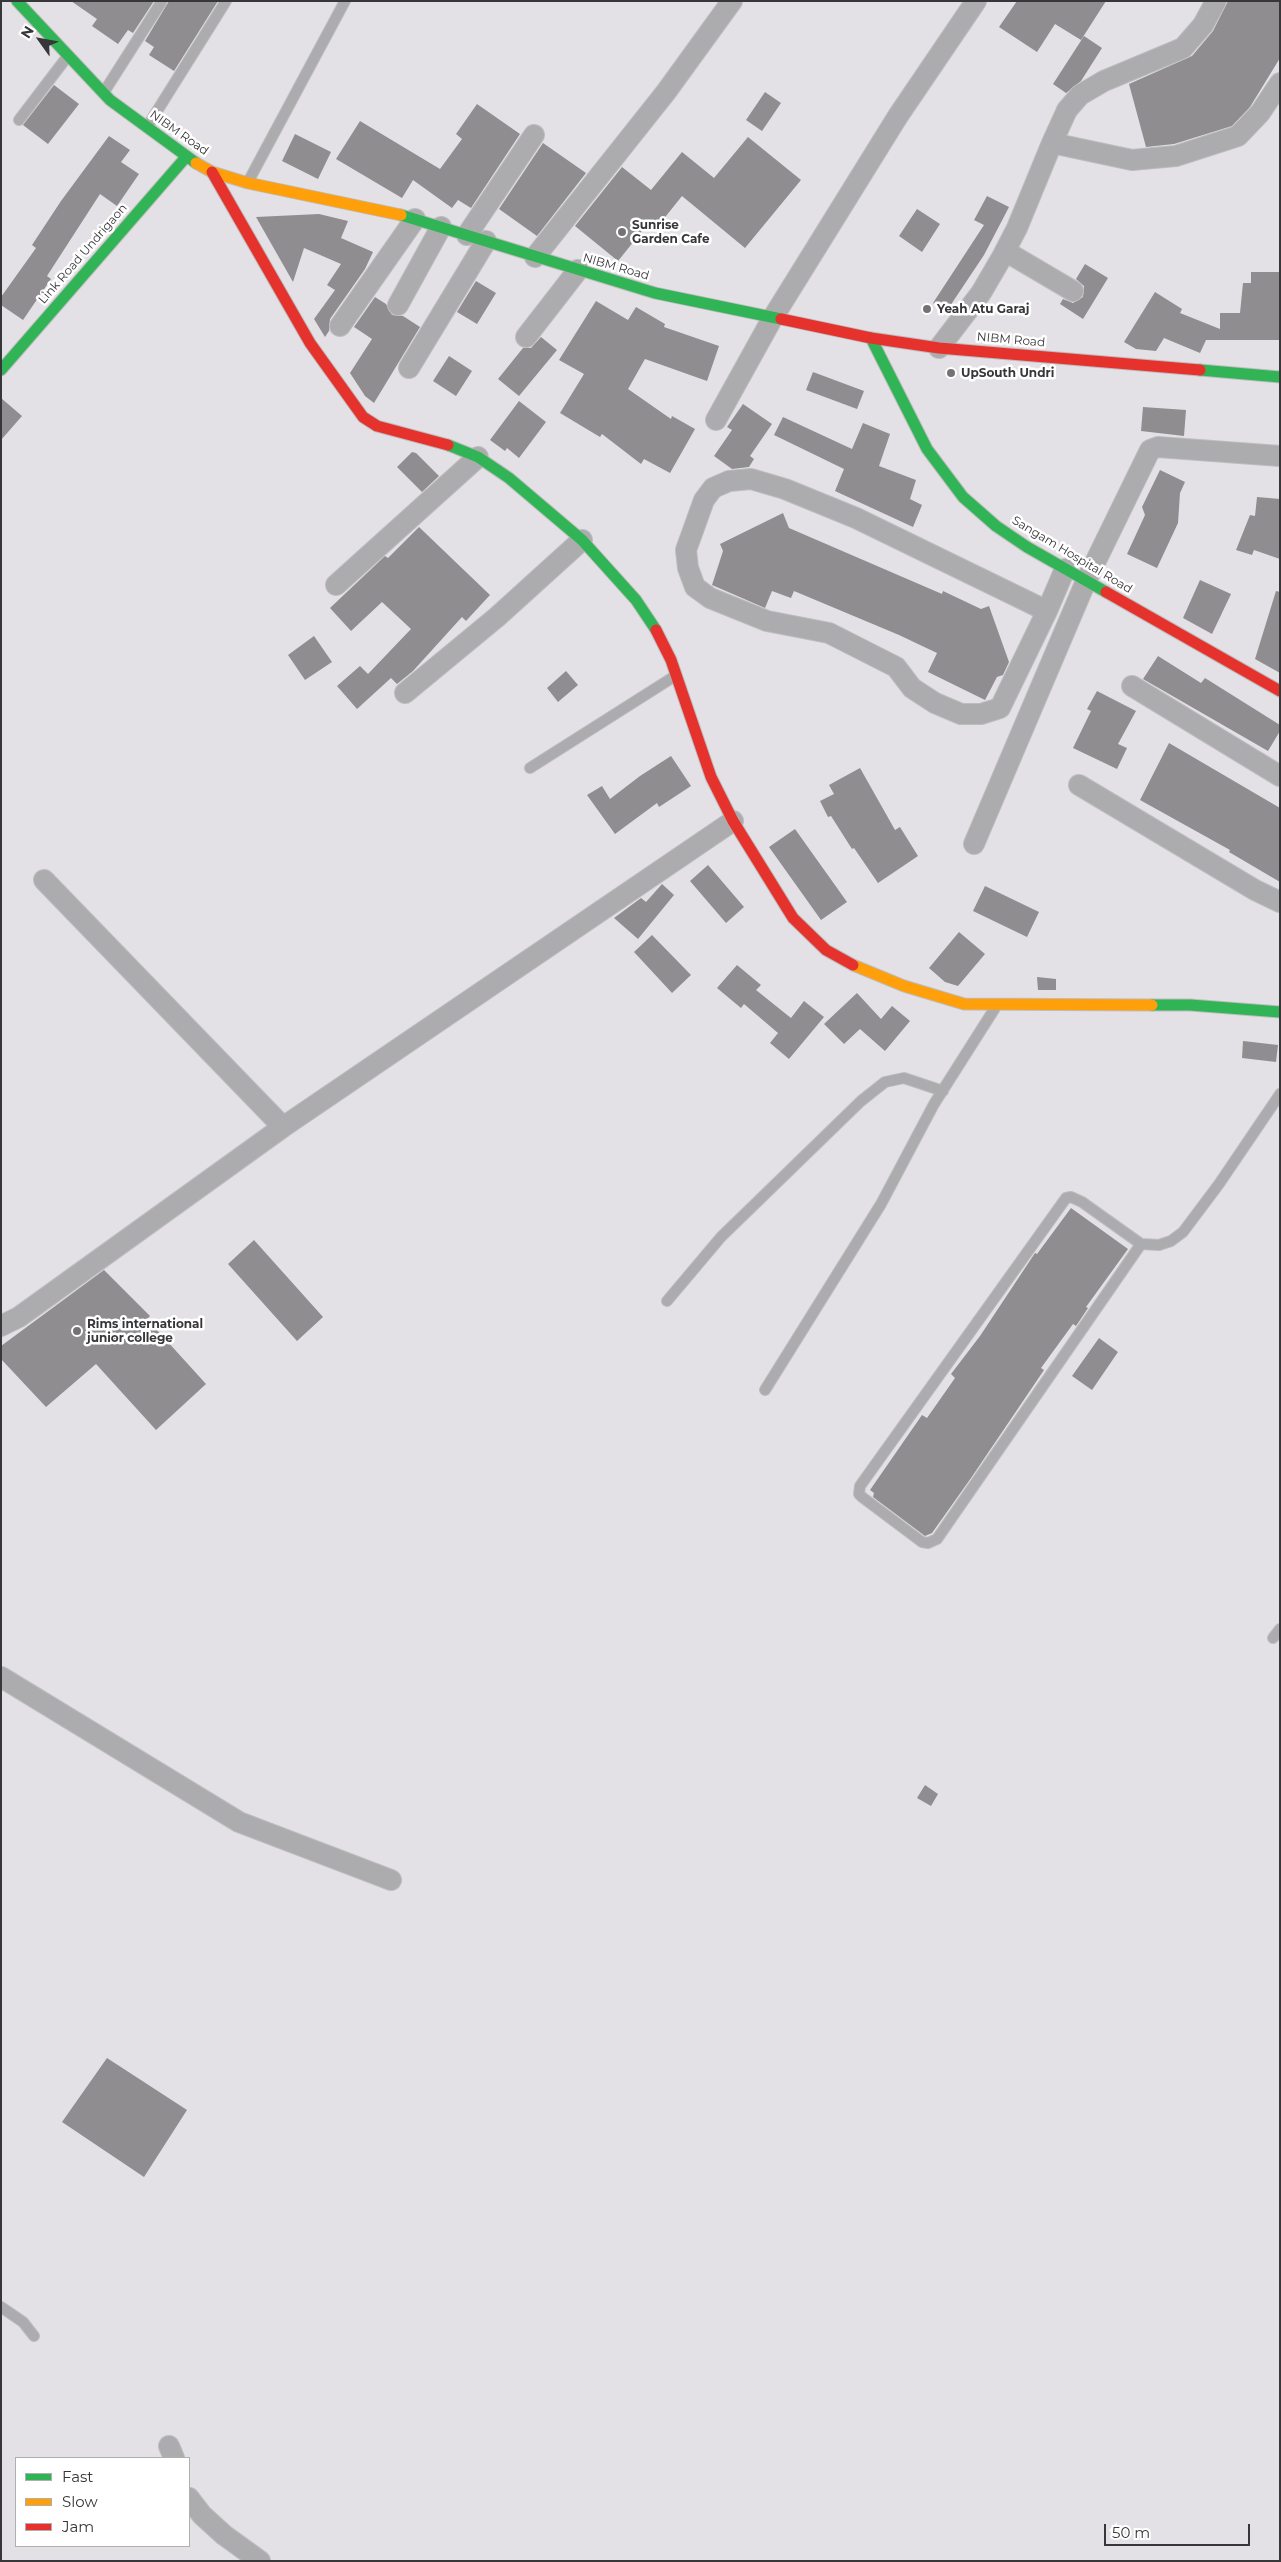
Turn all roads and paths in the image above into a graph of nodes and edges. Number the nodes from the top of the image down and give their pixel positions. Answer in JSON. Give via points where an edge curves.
{"nodes":[{"id":1,"x":17,"y":1,"type":"edge"},
{"id":2,"x":162,"y":1,"type":"edge"},
{"id":3,"x":226,"y":1,"type":"edge"},
{"id":4,"x":345,"y":1,"type":"edge"},
{"id":5,"x":732,"y":1,"type":"edge"},
{"id":6,"x":976,"y":1,"type":"edge"},
{"id":7,"x":1216,"y":1,"type":"edge"},
{"id":8,"x":68,"y":56,"type":"junction"},
{"id":9,"x":1280,"y":83,"type":"edge"},
{"id":10,"x":104,"y":93,"type":"junction"},
{"id":11,"x":20,"y":120,"type":"dead end"},
{"id":12,"x":146,"y":128,"type":"junction"},
{"id":13,"x":534,"y":135,"type":"dead end"},
{"id":14,"x":1052,"y":143,"type":"junction"},
{"id":15,"x":186,"y":157,"type":"junction"},
{"id":16,"x":212,"y":172,"type":"junction"},
{"id":17,"x":248,"y":183,"type":"junction"},
{"id":18,"x":415,"y":219,"type":"junction"},
{"id":19,"x":441,"y":227,"type":"junction"},
{"id":20,"x":467,"y":235,"type":"junction"},
{"id":21,"x":486,"y":241,"type":"junction"},
{"id":22,"x":1006,"y":251,"type":"junction"},
{"id":23,"x":535,"y":257,"type":"junction"},
{"id":24,"x":578,"y":270,"type":"junction"},
{"id":25,"x":1072,"y":291,"type":"dead end"},
{"id":26,"x":398,"y":305,"type":"dead end"},
{"id":27,"x":772,"y":319,"type":"junction"},
{"id":28,"x":340,"y":326,"type":"dead end"},
{"id":29,"x":526,"y":337,"type":"dead end"},
{"id":30,"x":871,"y":338,"type":"junction"},
{"id":31,"x":939,"y":348,"type":"junction"},
{"id":32,"x":409,"y":368,"type":"dead end"},
{"id":33,"x":1,"y":370,"type":"edge"},
{"id":34,"x":1280,"y":377,"type":"edge"},
{"id":35,"x":716,"y":420,"type":"dead end"},
{"id":36,"x":1280,"y":456,"type":"edge"},
{"id":37,"x":478,"y":457,"type":"junction"},
{"id":38,"x":582,"y":540,"type":"junction"},
{"id":39,"x":1065,"y":569,"type":"junction"},
{"id":40,"x":1086,"y":581,"type":"junction"},
{"id":41,"x":336,"y":585,"type":"dead end"},
{"id":42,"x":1047,"y":611,"type":"junction"},
{"id":43,"x":676,"y":676,"type":"junction"},
{"id":44,"x":1132,"y":686,"type":"dead end"},
{"id":45,"x":1280,"y":691,"type":"edge"},
{"id":46,"x":405,"y":693,"type":"dead end"},
{"id":47,"x":530,"y":768,"type":"dead end"},
{"id":48,"x":1280,"y":776,"type":"edge"},
{"id":49,"x":1079,"y":785,"type":"dead end"},
{"id":50,"x":733,"y":821,"type":"junction"},
{"id":51,"x":974,"y":844,"type":"dead end"},
{"id":52,"x":44,"y":880,"type":"dead end"},
{"id":53,"x":1280,"y":902,"type":"edge"},
{"id":54,"x":997,"y":1006,"type":"junction"},
{"id":55,"x":1280,"y":1012,"type":"edge"},
{"id":56,"x":943,"y":1091,"type":"junction"},
{"id":57,"x":1280,"y":1094,"type":"edge"},
{"id":58,"x":283,"y":1127,"type":"junction"},
{"id":59,"x":1141,"y":1244,"type":"junction"},
{"id":60,"x":666,"y":1301,"type":"dead end"},
{"id":61,"x":1,"y":1326,"type":"edge"},
{"id":62,"x":765,"y":1390,"type":"dead end"},
{"id":63,"x":1280,"y":1629,"type":"edge"},
{"id":64,"x":1273,"y":1638,"type":"dead end"},
{"id":65,"x":1,"y":1677,"type":"edge"},
{"id":66,"x":391,"y":1880,"type":"dead end"},
{"id":67,"x":1,"y":2307,"type":"edge"},
{"id":68,"x":34,"y":2336,"type":"dead end"},
{"id":69,"x":190,"y":2499,"type":"edge"},
{"id":70,"x":260,"y":2561,"type":"edge"}],
"edges":[{"from":1,"to":8,"type":"main road","name":"NIBM Road"},
{"from":2,"to":10,"type":"lane"},
{"from":3,"to":12,"type":"lane"},
{"from":4,"to":17,"type":"lane"},
{"from":5,"to":23,"type":"street","via":[[666,92]]},
{"from":6,"to":27,"type":"street","via":[[898,116]]},
{"from":7,"to":14,"type":"street","via":[[1203,25],[1183,48],[1104,81],[1080,96],[1067,110]]},
{"from":8,"to":10,"type":"main road","name":"NIBM Road"},
{"from":8,"to":11,"type":"lane"},
{"from":9,"to":14,"type":"street","via":[[1260,113],[1238,136],[1176,156],[1132,160]]},
{"from":10,"to":12,"type":"main road","name":"NIBM Road"},
{"from":12,"to":15,"type":"main road","name":"NIBM Road"},
{"from":13,"to":20,"type":"street"},
{"from":14,"to":22,"type":"street"},
{"from":15,"to":16,"type":"main road","name":"NIBM Road"},
{"from":15,"to":33,"type":"main road","name":"Link Road Undrigaon"},
{"from":16,"to":17,"type":"main road","name":"NIBM Road"},
{"from":16,"to":37,"type":"main road","via":[[310,344],[363,417],[377,426]]},
{"from":17,"to":18,"type":"main road","name":"NIBM Road"},
{"from":18,"to":19,"type":"main road","name":"NIBM Road"},
{"from":18,"to":28,"type":"street"},
{"from":19,"to":20,"type":"main road","name":"NIBM Road"},
{"from":19,"to":26,"type":"street"},
{"from":20,"to":21,"type":"main road","name":"NIBM Road"},
{"from":21,"to":23,"type":"main road","name":"NIBM Road"},
{"from":21,"to":32,"type":"street"},
{"from":22,"to":25,"type":"street"},
{"from":22,"to":31,"type":"street","via":[[981,293]]},
{"from":23,"to":24,"type":"main road","name":"NIBM Road"},
{"from":24,"to":27,"type":"main road","name":"NIBM Road","via":[[655,293]]},
{"from":24,"to":29,"type":"street"},
{"from":27,"to":30,"type":"main road","name":"NIBM Road"},
{"from":27,"to":35,"type":"street"},
{"from":30,"to":31,"type":"main road","name":"NIBM Road"},
{"from":30,"to":39,"type":"main road","name":"Sangam Hospital Road","via":[[927,449],[963,497],[996,526]]},
{"from":31,"to":34,"type":"main road","name":"NIBM Road"},
{"from":36,"to":40,"type":"street","via":[[1158,447],[1150,450]]},
{"from":37,"to":38,"type":"main road","via":[[539,502]]},
{"from":37,"to":41,"type":"street"},
{"from":38,"to":43,"type":"main road","via":[[636,600],[661,639]]},
{"from":38,"to":46,"type":"street","via":[[498,617]]},
{"from":39,"to":40,"type":"main road","name":"Sangam Hospital Road"},
{"from":39,"to":42,"type":"street"},
{"from":40,"to":45,"type":"main road","name":"Sangam Hospital Road"},
{"from":40,"to":51,"type":"street"},
{"from":42,"to":42,"type":"street","via":[[1000,708],[980,714],[962,714],[935,703],[912,688],[896,667],[829,633],[767,621],[710,598],[695,587],[686,550],[704,500],[713,488],[729,481],[751,479],[786,489],[856,518]]},
{"from":43,"to":47,"type":"lane"},
{"from":43,"to":50,"type":"main road","via":[[711,776]]},
{"from":44,"to":48,"type":"street"},
{"from":49,"to":53,"type":"street"},
{"from":50,"to":54,"type":"main road","via":[[793,918],[826,950],[851,964],[942,999]]},
{"from":50,"to":58,"type":"street"},
{"from":52,"to":58,"type":"street"},
{"from":54,"to":55,"type":"main road","via":[[1190,1005]]},
{"from":54,"to":56,"type":"lane"},
{"from":56,"to":60,"type":"lane","via":[[904,1078],[885,1082],[861,1101],[721,1237]]},
{"from":56,"to":62,"type":"lane","via":[[881,1204]]},
{"from":57,"to":59,"type":"lane","via":[[1183,1232],[1159,1245]]},
{"from":58,"to":61,"type":"street","via":[[19,1317]]},
{"from":59,"to":59,"type":"lane","via":[[1082,1202],[1066,1198],[860,1486],[859,1494],[922,1542],[937,1539]]},
{"from":63,"to":64,"type":"lane"},
{"from":65,"to":66,"type":"street","via":[[239,1822]]},
{"from":67,"to":68,"type":"lane","via":[[24,2322]]},
{"from":69,"to":70,"type":"street","via":[[224,2536]]}]}
